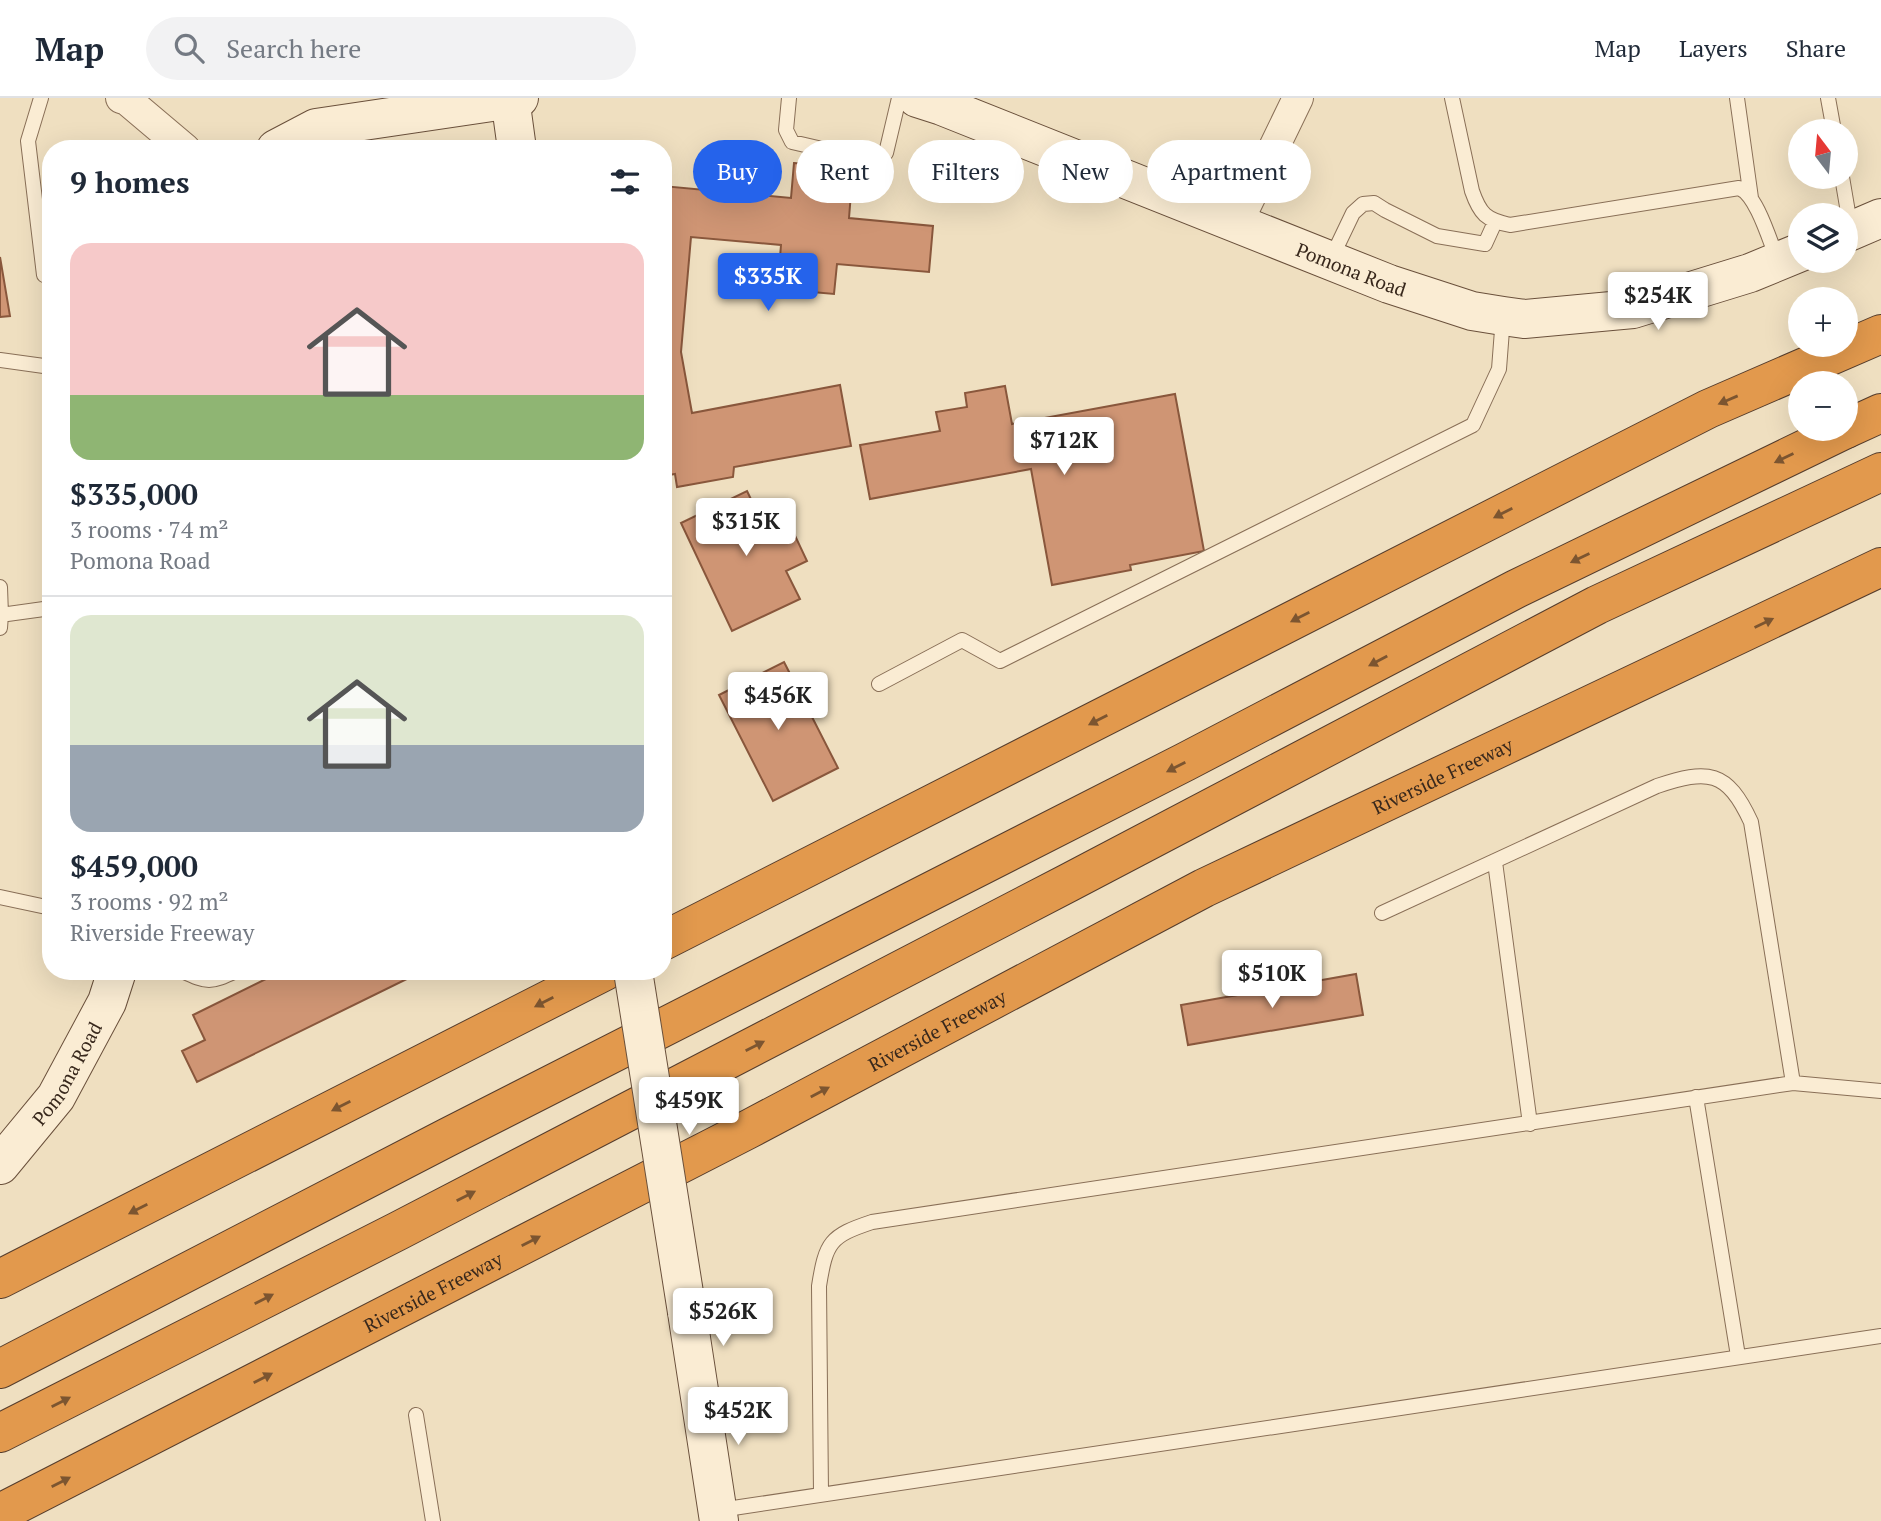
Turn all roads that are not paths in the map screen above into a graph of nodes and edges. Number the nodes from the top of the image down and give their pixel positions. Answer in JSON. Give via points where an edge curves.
{"nodes":[{"id":1,"x":41,"y":98,"type":"edge"},
{"id":2,"x":789,"y":98,"type":"edge"},
{"id":3,"x":899,"y":98,"type":"edge"},
{"id":4,"x":917,"y":98,"type":"edge"},
{"id":5,"x":1298,"y":98,"type":"edge"},
{"id":6,"x":1452,"y":98,"type":"edge"},
{"id":7,"x":1737,"y":98,"type":"edge"},
{"id":8,"x":1828,"y":98,"type":"edge"},
{"id":9,"x":125,"y":99,"type":"edge"},
{"id":10,"x":513,"y":99,"type":"edge"},
{"id":11,"x":1831,"y":119,"type":"edge"},
{"id":12,"x":174,"y":140,"type":"edge"},
{"id":13,"x":293,"y":140,"type":"edge"},
{"id":14,"x":516,"y":140,"type":"edge"},
{"id":15,"x":1846,"y":189,"type":"edge"},
{"id":16,"x":1751,"y":198,"type":"junction"},
{"id":17,"x":1495,"y":222,"type":"junction"},
{"id":18,"x":1237,"y":224,"type":"junction"},
{"id":19,"x":1860,"y":227,"type":"edge"},
{"id":20,"x":1788,"y":254,"type":"edge"},
{"id":21,"x":42,"y":257,"type":"edge"},
{"id":22,"x":1788,"y":258,"type":"edge"},
{"id":23,"x":1330,"y":260,"type":"junction"},
{"id":24,"x":1503,"y":316,"type":"junction"},
{"id":25,"x":1881,"y":334,"type":"edge"},
{"id":26,"x":0,"y":360,"type":"edge"},
{"id":27,"x":42,"y":366,"type":"edge"},
{"id":28,"x":1881,"y":413,"type":"edge"},
{"id":29,"x":1858,"y":424,"type":"edge"},
{"id":30,"x":1819,"y":441,"type":"edge"},
{"id":31,"x":1881,"y":472,"type":"edge"},
{"id":32,"x":1881,"y":567,"type":"edge"},
{"id":33,"x":0,"y":587,"type":"edge"},
{"id":34,"x":42,"y":610,"type":"edge"},
{"id":35,"x":0,"y":619,"type":"edge"},
{"id":36,"x":879,"y":684,"type":"dead end"},
{"id":37,"x":1495,"y":862,"type":"junction"},
{"id":38,"x":0,"y":897,"type":"edge"},
{"id":39,"x":42,"y":906,"type":"edge"},
{"id":40,"x":1382,"y":913,"type":"dead end"},
{"id":41,"x":672,"y":936,"type":"edge"},
{"id":42,"x":114,"y":980,"type":"edge"},
{"id":43,"x":587,"y":980,"type":"edge"},
{"id":44,"x":634,"y":980,"type":"edge"},
{"id":45,"x":1793,"y":1083,"type":"junction"},
{"id":46,"x":1881,"y":1091,"type":"edge"},
{"id":47,"x":1696,"y":1097,"type":"junction"},
{"id":48,"x":1530,"y":1124,"type":"junction"},
{"id":49,"x":0,"y":1166,"type":"edge"},
{"id":50,"x":0,"y":1279,"type":"edge"},
{"id":51,"x":1881,"y":1336,"type":"edge"},
{"id":52,"x":1738,"y":1356,"type":"junction"},
{"id":53,"x":0,"y":1369,"type":"edge"},
{"id":54,"x":416,"y":1415,"type":"dead end"},
{"id":55,"x":0,"y":1433,"type":"edge"},
{"id":56,"x":821,"y":1494,"type":"junction"},
{"id":57,"x":0,"y":1513,"type":"edge"},
{"id":58,"x":718,"y":1516,"type":"edge"},
{"id":59,"x":433,"y":1521,"type":"edge"}],
"edges":[{"from":1,"to":21,"type":"lane","via":[[29,141]]},
{"from":2,"to":3,"type":"lane","via":[[786,130],[792,142],[874,161],[886,153]]},
{"from":4,"to":18,"type":"main road","name":"Pomona Road"},
{"from":5,"to":18,"type":"street"},
{"from":6,"to":17,"type":"lane","via":[[1476,205]]},
{"from":7,"to":16,"type":"lane"},
{"from":8,"to":11,"type":"lane"},
{"from":9,"to":12,"type":"street"},
{"from":10,"to":13,"type":"main road","via":[[316,128]]},
{"from":10,"to":14,"type":"main road"},
{"from":15,"to":19,"type":"lane"},
{"from":16,"to":17,"type":"lane","via":[[1739,188],[1510,225]]},
{"from":16,"to":20,"type":"lane"},
{"from":17,"to":23,"type":"lane","via":[[1485,244],[1437,236],[1374,202],[1363,204],[1353,213]]},
{"from":18,"to":23,"type":"main road","name":"Pomona Road"},
{"from":22,"to":24,"type":"main road","name":"Pomona Road","via":[[1633,309],[1524,319]]},
{"from":23,"to":24,"type":"main road","name":"Pomona Road","via":[[1472,311]]},
{"from":24,"to":36,"type":"lane","via":[[1499,369],[1473,425],[1000,661],[962,640]]},
{"from":25,"to":41,"type":"highway","one_way":true,"via":[[1708,409]]},
{"from":26,"to":27,"type":"lane"},
{"from":28,"to":29,"type":"highway"},
{"from":30,"to":53,"type":"highway","one_way":true,"via":[[1516,589]]},
{"from":55,"to":31,"type":"highway","one_way":true,"via":[[435,1212],[1597,605]]},
{"from":57,"to":32,"type":"highway","name":"Riverside Freeway","one_way":true,"via":[[747,1130],[1203,888]]},
{"from":33,"to":35,"type":"lane"},
{"from":34,"to":35,"type":"lane"},
{"from":37,"to":40,"type":"lane"},
{"from":37,"to":45,"type":"lane","via":[[1657,786],[1687,776],[1706,776],[1725,784],[1741,799],[1751,822]]},
{"from":37,"to":48,"type":"lane"},
{"from":38,"to":39,"type":"lane"},
{"from":42,"to":49,"type":"main road","name":"Pomona Road","via":[[56,1097]]},
{"from":43,"to":50,"type":"highway","one_way":true},
{"from":44,"to":58,"type":"main road","bridge":true},
{"from":45,"to":46,"type":"lane"},
{"from":45,"to":47,"type":"lane"},
{"from":47,"to":48,"type":"lane"},
{"from":47,"to":52,"type":"lane"},
{"from":48,"to":56,"type":"lane","via":[[872,1222],[848,1230],[829,1244],[819,1286]]},
{"from":51,"to":52,"type":"lane"},
{"from":52,"to":56,"type":"lane"},
{"from":54,"to":59,"type":"lane"},
{"from":56,"to":58,"type":"lane"}]}
